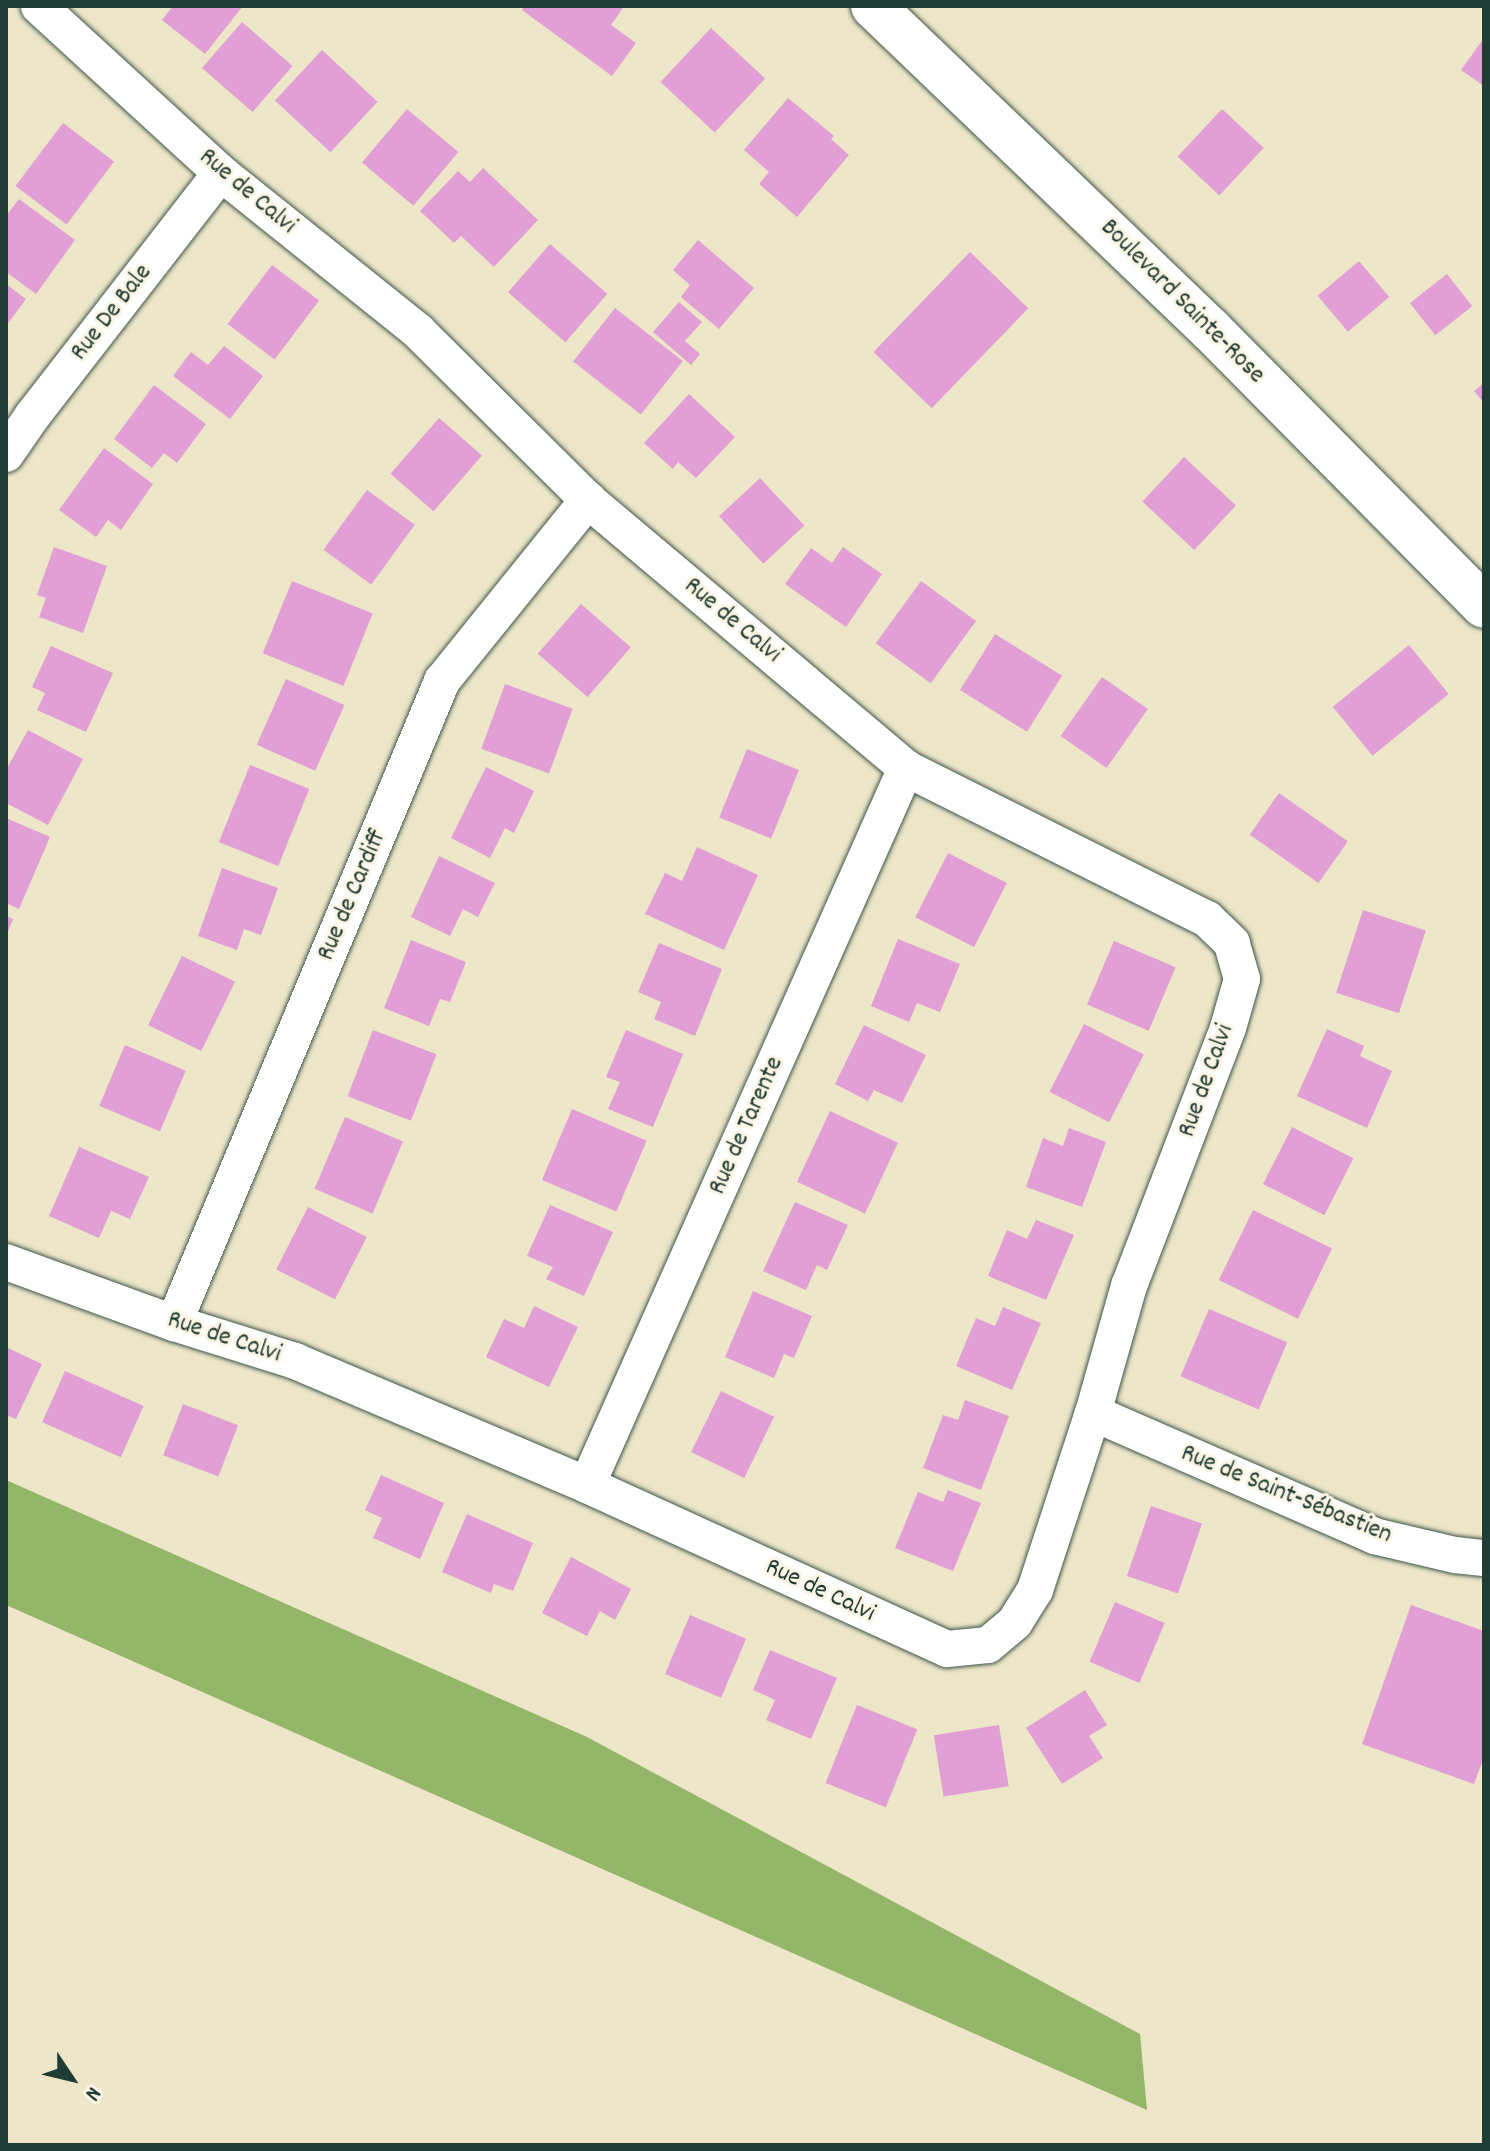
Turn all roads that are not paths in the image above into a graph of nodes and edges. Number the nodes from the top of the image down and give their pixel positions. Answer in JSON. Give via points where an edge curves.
{"nodes":[{"id":1,"x":39,"y":6,"type":"edge"},
{"id":2,"x":873,"y":6,"type":"edge"},
{"id":3,"x":221,"y":173,"type":"junction"},
{"id":4,"x":6,"y":454,"type":"edge"},
{"id":5,"x":588,"y":500,"type":"junction"},
{"id":6,"x":1484,"y":606,"type":"edge"},
{"id":7,"x":906,"y":768,"type":"junction"},
{"id":8,"x":6,"y":1262,"type":"edge"},
{"id":9,"x":174,"y":1323,"type":"junction"},
{"id":10,"x":1093,"y":1413,"type":"junction"},
{"id":11,"x":587,"y":1485,"type":"junction"},
{"id":12,"x":1484,"y":1558,"type":"edge"}],
"edges":[{"from":1,"to":3,"type":"street","name":"Rue de Calvi"},
{"from":2,"to":6,"type":"street","name":"Boulevard Sainte-Rose","via":[[1211,330]]},
{"from":3,"to":4,"type":"street","name":"Rue De Bale"},
{"from":3,"to":5,"type":"street","name":"Rue de Calvi","via":[[418,331]]},
{"from":5,"to":7,"type":"street","name":"Rue de Calvi"},
{"from":5,"to":9,"type":"street","name":"Rue de Cardiff","via":[[442,681]]},
{"from":7,"to":10,"type":"street","name":"Rue de Calvi","via":[[1207,919],[1232,943],[1242,979],[1228,1028],[1129,1286]]},
{"from":7,"to":11,"type":"street","name":"Rue de Tarente"},
{"from":8,"to":9,"type":"street","name":"Rue de Calvi"},
{"from":9,"to":11,"type":"street","name":"Rue de Calvi","via":[[295,1361]]},
{"from":10,"to":11,"type":"street","name":"Rue de Calvi","via":[[1035,1590],[1015,1622],[988,1645],[947,1649]]},
{"from":10,"to":12,"type":"street","name":"Rue de Saint-Sébastien","via":[[1374,1536]]}]}
